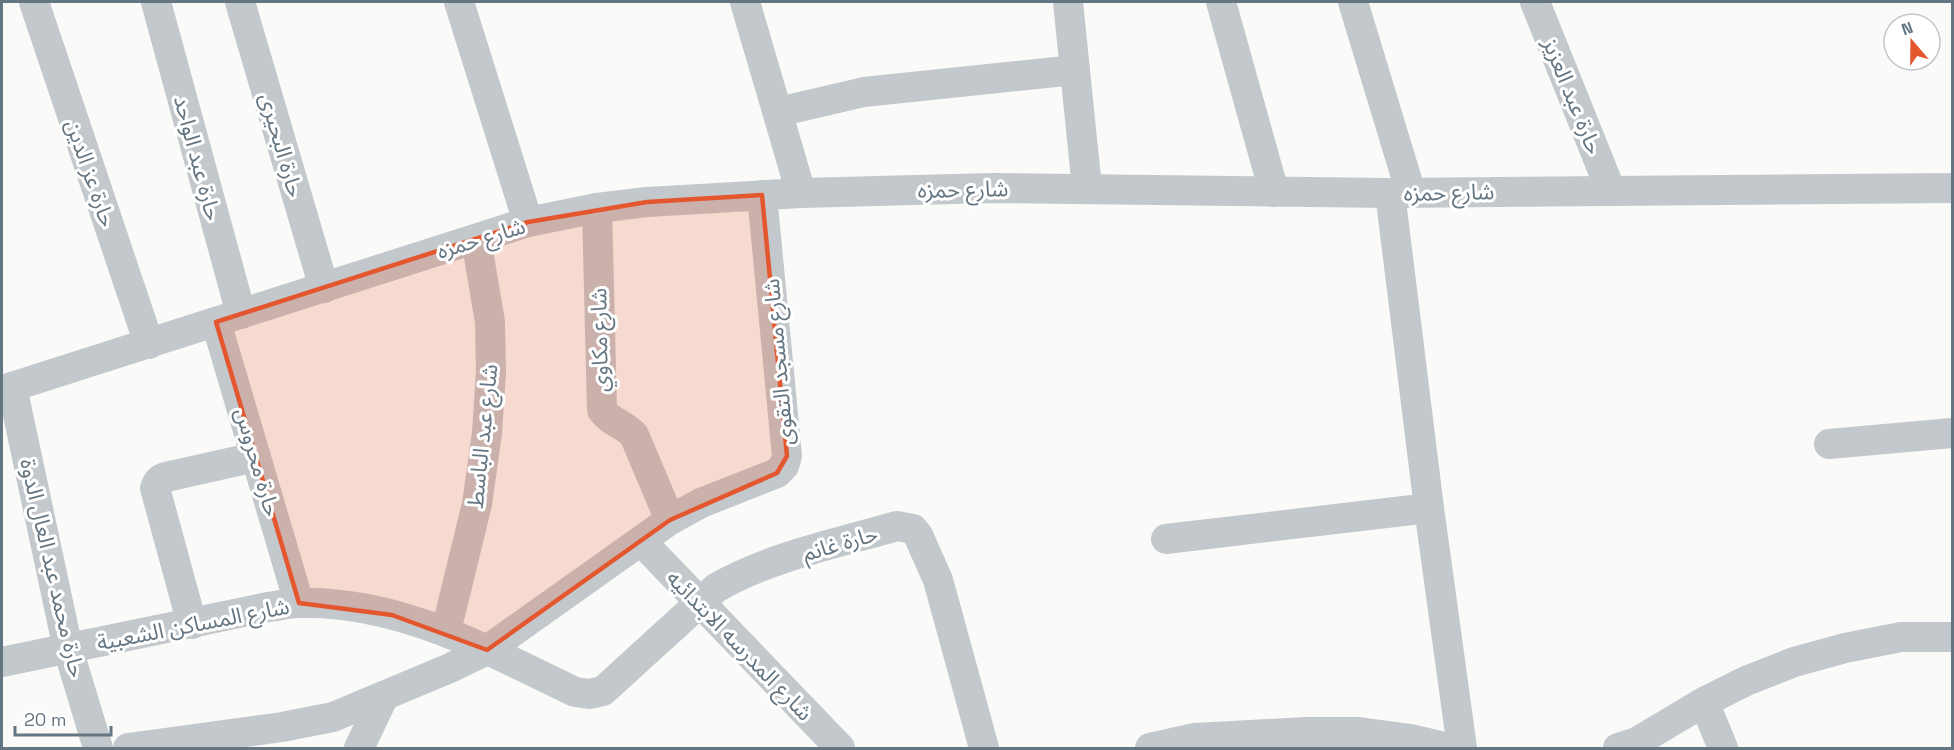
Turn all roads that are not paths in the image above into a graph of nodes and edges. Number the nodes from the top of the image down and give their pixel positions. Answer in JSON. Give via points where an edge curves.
{"nodes":[{"id":1,"x":34,"y":2,"type":"edge"},
{"id":2,"x":156,"y":2,"type":"edge"},
{"id":3,"x":240,"y":2,"type":"edge"},
{"id":4,"x":459,"y":2,"type":"edge"},
{"id":5,"x":745,"y":2,"type":"edge"},
{"id":6,"x":1068,"y":2,"type":"edge"},
{"id":7,"x":1221,"y":2,"type":"edge"},
{"id":8,"x":1353,"y":2,"type":"edge"},
{"id":9,"x":1535,"y":2,"type":"edge"},
{"id":10,"x":1075,"y":70,"type":"junction"},
{"id":11,"x":778,"y":112,"type":"junction"},
{"id":12,"x":1087,"y":188,"type":"junction"},
{"id":13,"x":1953,"y":188,"type":"edge"},
{"id":14,"x":1611,"y":191,"type":"junction"},
{"id":15,"x":1274,"y":192,"type":"junction"},
{"id":16,"x":801,"y":193,"type":"junction"},
{"id":17,"x":1401,"y":193,"type":"junction"},
{"id":18,"x":762,"y":195,"type":"junction"},
{"id":19,"x":597,"y":208,"type":"junction"},
{"id":20,"x":528,"y":222,"type":"junction"},
{"id":21,"x":476,"y":239,"type":"junction"},
{"id":22,"x":324,"y":288,"type":"junction"},
{"id":23,"x":229,"y":318,"type":"junction"},
{"id":24,"x":149,"y":344,"type":"junction"},
{"id":25,"x":7,"y":389,"type":"edge"},
{"id":26,"x":1953,"y":433,"type":"edge"},
{"id":27,"x":1829,"y":444,"type":"dead end"},
{"id":28,"x":256,"y":457,"type":"junction"},
{"id":29,"x":1429,"y":508,"type":"junction"},
{"id":30,"x":670,"y":520,"type":"junction"},
{"id":31,"x":1166,"y":539,"type":"dead end"},
{"id":32,"x":641,"y":540,"type":"junction"},
{"id":33,"x":299,"y":603,"type":"junction"},
{"id":34,"x":699,"y":603,"type":"junction"},
{"id":35,"x":192,"y":624,"type":"junction"},
{"id":36,"x":446,"y":631,"type":"junction"},
{"id":37,"x":1953,"y":637,"type":"edge"},
{"id":38,"x":68,"y":649,"type":"junction"},
{"id":39,"x":487,"y":650,"type":"junction"},
{"id":40,"x":2,"y":662,"type":"edge"},
{"id":41,"x":384,"y":696,"type":"junction"},
{"id":42,"x":1704,"y":702,"type":"junction"},
{"id":43,"x":98,"y":748,"type":"edge"},
{"id":44,"x":128,"y":748,"type":"edge"},
{"id":45,"x":359,"y":748,"type":"edge"},
{"id":46,"x":840,"y":748,"type":"edge"},
{"id":47,"x":984,"y":748,"type":"edge"},
{"id":48,"x":1150,"y":748,"type":"edge"},
{"id":49,"x":1449,"y":748,"type":"edge"},
{"id":50,"x":1462,"y":748,"type":"edge"},
{"id":51,"x":1618,"y":748,"type":"edge"},
{"id":52,"x":1723,"y":748,"type":"edge"}],
"edges":[{"from":1,"to":24,"type":"street","name":"حارة عز الدين"},
{"from":2,"to":23,"type":"street","name":"حارة عبد الواحد"},
{"from":3,"to":22,"type":"street","name":"حارة البحيرى"},
{"from":4,"to":20,"type":"street"},
{"from":5,"to":11,"type":"street"},
{"from":6,"to":10,"type":"street"},
{"from":7,"to":15,"type":"street"},
{"from":8,"to":17,"type":"street"},
{"from":9,"to":14,"type":"street","name":"حارة عبد العزيز"},
{"from":10,"to":11,"type":"street","via":[[864,92]]},
{"from":10,"to":12,"type":"street"},
{"from":11,"to":16,"type":"street"},
{"from":12,"to":15,"type":"street","name":"شارع حمزه"},
{"from":12,"to":16,"type":"street","name":"شارع حمزه"},
{"from":13,"to":14,"type":"street","name":"شارع حمزه"},
{"from":14,"to":17,"type":"street","name":"شارع حمزه"},
{"from":15,"to":17,"type":"street","name":"شارع حمزه"},
{"from":16,"to":18,"type":"street","name":"شارع حمزه"},
{"from":17,"to":29,"type":"street"},
{"from":18,"to":19,"type":"street","name":"شارع حمزه"},
{"from":18,"to":30,"type":"street","name":"شارع مسجد التقوى","via":[[787,456],[777,473],[712,498]]},
{"from":19,"to":20,"type":"street","name":"شارع حمزه"},
{"from":19,"to":30,"type":"street","name":"شارع مكاوي","via":[[602,410],[634,435]]},
{"from":20,"to":21,"type":"street","name":"شارع حمزه"},
{"from":21,"to":22,"type":"street","name":"شارع حمزه"},
{"from":21,"to":36,"type":"street","name":"شارع عبد الباسط","via":[[490,322],[487,433],[477,504]]},
{"from":22,"to":23,"type":"street","name":"شارع حمزه"},
{"from":23,"to":24,"type":"street","name":"شارع حمزه"},
{"from":23,"to":28,"type":"street","name":"حارة محروس"},
{"from":24,"to":25,"type":"street","name":"شارع حمزه"},
{"from":25,"to":38,"type":"street","name":"حارة محمد عبد العال الدوة"},
{"from":26,"to":27,"type":"street"},
{"from":28,"to":33,"type":"street","name":"حارة محروس"},
{"from":28,"to":35,"type":"street","via":[[160,478],[154,488]]},
{"from":29,"to":31,"type":"street"},
{"from":29,"to":50,"type":"street"},
{"from":30,"to":32,"type":"street","name":"شارع مسجد التقوى"},
{"from":32,"to":34,"type":"street","name":"شارع المدرسه الابتدائيه"},
{"from":32,"to":39,"type":"street","name":"شارع مسجد التقوى"},
{"from":33,"to":35,"type":"street","name":"شارع المساكن الشعبية"},
{"from":33,"to":36,"type":"street","name":"شارع المساكن الشعبية","via":[[350,607]]},
{"from":34,"to":39,"type":"street","name":"حارة غانم","via":[[603,691],[575,692]]},
{"from":34,"to":46,"type":"street","name":"شارع المدرسه الابتدائيه"},
{"from":34,"to":47,"type":"street","name":"حارة غانم","via":[[716,588],[756,567],[897,526],[913,529],[945,600]]},
{"from":35,"to":38,"type":"street","name":"شارع المساكن الشعبية"},
{"from":36,"to":39,"type":"street","name":"شارع المساكن الشعبية"},
{"from":37,"to":42,"type":"street","via":[[1901,638],[1834,651],[1794,662]]},
{"from":38,"to":40,"type":"street","name":"شارع المساكن الشعبية"},
{"from":38,"to":43,"type":"street","name":"حارة محمد عبد العال الدوة"},
{"from":39,"to":41,"type":"street","name":"شارع مسجد التقوى"},
{"from":41,"to":44,"type":"street","name":"شارع مسجد التقوى","via":[[333,717]]},
{"from":41,"to":45,"type":"street"},
{"from":42,"to":51,"type":"street","via":[[1637,742]]},
{"from":42,"to":52,"type":"street"},
{"from":48,"to":49,"type":"street","via":[[1195,738],[1306,732],[1359,732]]}]}
